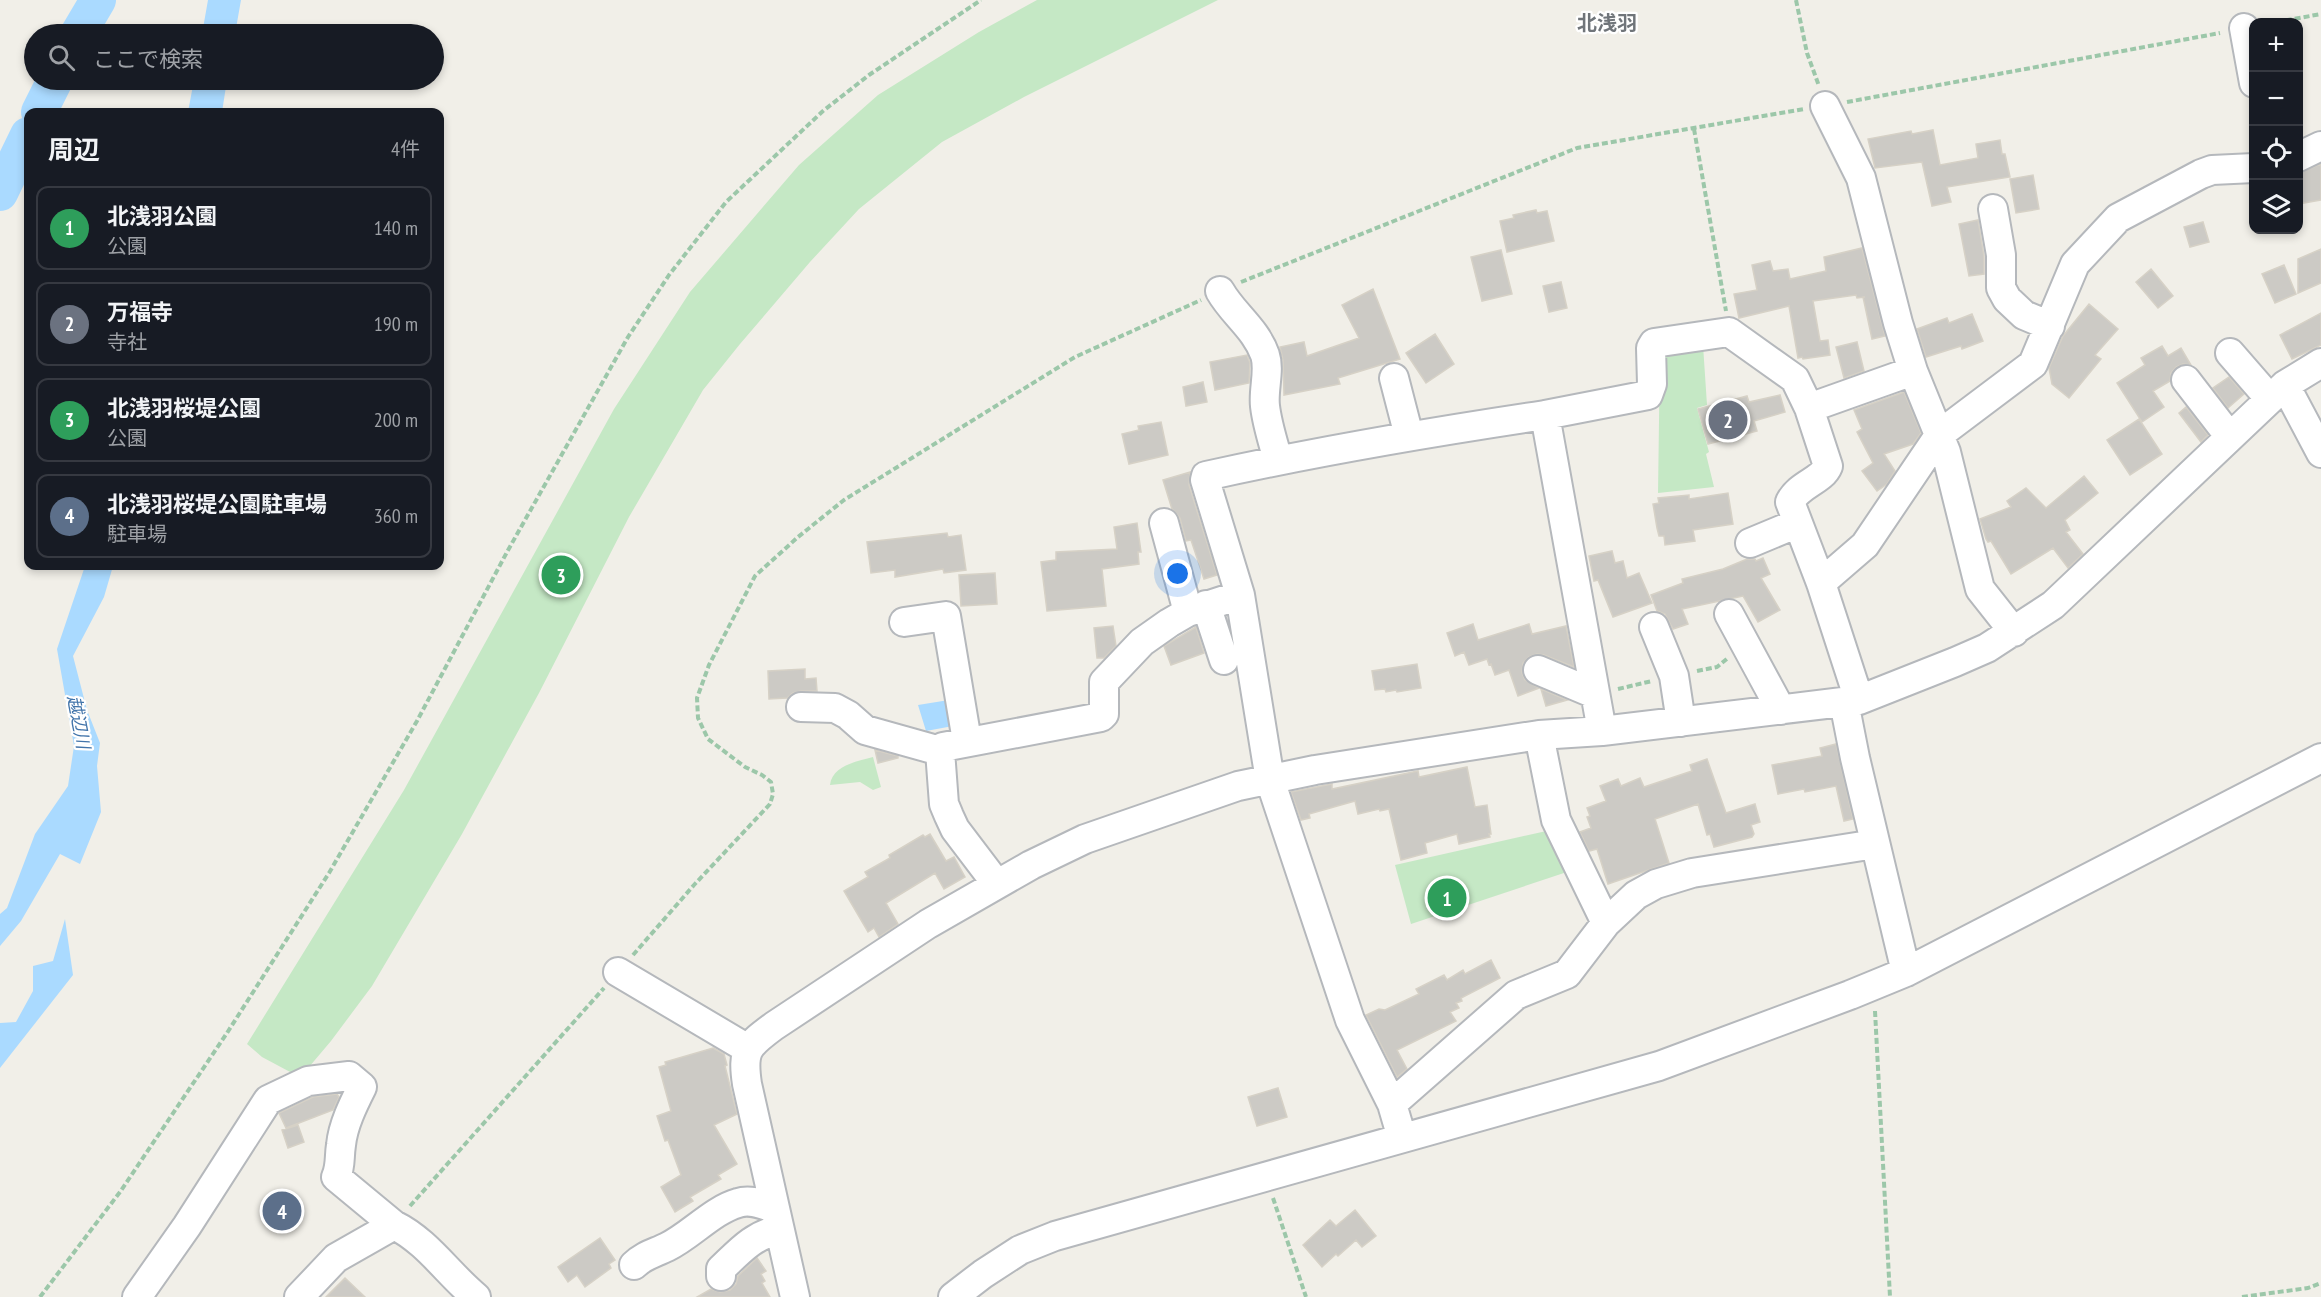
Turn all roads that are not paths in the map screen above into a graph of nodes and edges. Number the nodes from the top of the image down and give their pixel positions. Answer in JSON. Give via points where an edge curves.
{"nodes":[{"id":1,"x":2244,"y":28,"type":"road end"},
{"id":2,"x":2251,"y":72,"type":"edge"},
{"id":3,"x":1826,"y":106,"type":"road end"},
{"id":4,"x":2321,"y":146,"type":"edge"},
{"id":5,"x":2303,"y":155,"type":"edge"},
{"id":6,"x":2249,"y":168,"type":"edge"},
{"id":7,"x":1993,"y":209,"type":"dead end"},
{"id":8,"x":1220,"y":291,"type":"road end"},
{"id":9,"x":2050,"y":326,"type":"junction"},
{"id":10,"x":2230,"y":353,"type":"dead end"},
{"id":11,"x":2321,"y":363,"type":"edge"},
{"id":12,"x":1913,"y":371,"type":"junction"},
{"id":13,"x":1394,"y":378,"type":"dead end"},
{"id":14,"x":2186,"y":380,"type":"dead end"},
{"id":15,"x":2277,"y":392,"type":"junction"},
{"id":16,"x":1809,"y":408,"type":"junction"},
{"id":17,"x":1545,"y":415,"type":"junction"},
{"id":18,"x":1940,"y":434,"type":"junction"},
{"id":19,"x":1409,"y":436,"type":"junction"},
{"id":20,"x":2230,"y":437,"type":"junction"},
{"id":21,"x":2321,"y":453,"type":"edge"},
{"id":22,"x":1278,"y":460,"type":"junction"},
{"id":23,"x":1798,"y":523,"type":"junction"},
{"id":24,"x":1164,"y":524,"type":"dead end"},
{"id":25,"x":1750,"y":543,"type":"dead end"},
{"id":26,"x":1821,"y":583,"type":"junction"},
{"id":27,"x":1240,"y":596,"type":"junction"},
{"id":28,"x":1197,"y":609,"type":"junction"},
{"id":29,"x":1729,"y":614,"type":"dead end"},
{"id":30,"x":904,"y":622,"type":"dead end"},
{"id":31,"x":1654,"y":627,"type":"dead end"},
{"id":32,"x":2014,"y":632,"type":"junction"},
{"id":33,"x":1224,"y":660,"type":"dead end"},
{"id":34,"x":1538,"y":670,"type":"dead end"},
{"id":35,"x":1595,"y":694,"type":"junction"},
{"id":36,"x":1852,"y":701,"type":"junction"},
{"id":37,"x":801,"y":707,"type":"dead end"},
{"id":38,"x":1781,"y":710,"type":"junction"},
{"id":39,"x":1681,"y":722,"type":"junction"},
{"id":40,"x":1602,"y":731,"type":"junction"},
{"id":41,"x":1539,"y":735,"type":"junction"},
{"id":42,"x":967,"y":741,"type":"junction"},
{"id":43,"x":940,"y":751,"type":"junction"},
{"id":44,"x":2321,"y":758,"type":"edge"},
{"id":45,"x":1270,"y":780,"type":"junction"},
{"id":46,"x":1875,"y":844,"type":"junction"},
{"id":47,"x":996,"y":883,"type":"junction"},
{"id":48,"x":1606,"y":923,"type":"junction"},
{"id":49,"x":618,"y":972,"type":"road end"},
{"id":50,"x":1906,"y":972,"type":"junction"},
{"id":51,"x":748,"y":1048,"type":"junction"},
{"id":52,"x":1392,"y":1104,"type":"junction"},
{"id":53,"x":1402,"y":1138,"type":"junction"},
{"id":54,"x":776,"y":1219,"type":"junction"},
{"id":55,"x":394,"y":1225,"type":"junction"},
{"id":56,"x":634,"y":1265,"type":"dead end"},
{"id":57,"x":721,"y":1276,"type":"dead end"},
{"id":58,"x":137,"y":1297,"type":"edge"},
{"id":59,"x":298,"y":1297,"type":"edge"},
{"id":60,"x":476,"y":1297,"type":"edge"},
{"id":61,"x":795,"y":1297,"type":"edge"},
{"id":62,"x":954,"y":1297,"type":"edge"}],
"edges":[{"from":1,"to":2,"type":"street"},
{"from":3,"to":12,"type":"street","via":[[1861,178]]},
{"from":4,"to":5,"type":"street"},
{"from":6,"to":9,"type":"street","via":[[2201,174],[2118,218],[2075,264]]},
{"from":7,"to":9,"type":"street","via":[[2001,255],[2001,288],[2024,315]]},
{"from":8,"to":22,"type":"street","via":[[1228,306],[1257,337],[1266,357],[1265,404]]},
{"from":9,"to":18,"type":"street","via":[[2033,364]]},
{"from":10,"to":15,"type":"street"},
{"from":11,"to":15,"type":"street"},
{"from":12,"to":16,"type":"street"},
{"from":12,"to":18,"type":"street"},
{"from":13,"to":19,"type":"street"},
{"from":14,"to":20,"type":"street"},
{"from":15,"to":20,"type":"street"},
{"from":15,"to":21,"type":"street"},
{"from":16,"to":17,"type":"street","via":[[1795,380],[1729,332],[1654,343],[1648,395]]},
{"from":16,"to":23,"type":"street","via":[[1828,466],[1826,472],[1794,493],[1790,502]]},
{"from":17,"to":19,"type":"street"},
{"from":17,"to":35,"type":"street"},
{"from":18,"to":26,"type":"street","via":[[1865,545]]},
{"from":18,"to":32,"type":"street","via":[[1980,589]]},
{"from":19,"to":22,"type":"street"},
{"from":20,"to":32,"type":"street","via":[[2053,605]]},
{"from":22,"to":27,"type":"street","via":[[1206,476]]},
{"from":23,"to":25,"type":"street"},
{"from":23,"to":26,"type":"street"},
{"from":24,"to":28,"type":"street"},
{"from":26,"to":36,"type":"street"},
{"from":27,"to":28,"type":"street"},
{"from":27,"to":45,"type":"street"},
{"from":28,"to":33,"type":"street"},
{"from":28,"to":42,"type":"street","via":[[1142,642],[1111,673],[1104,682],[1101,717]]},
{"from":29,"to":38,"type":"street"},
{"from":30,"to":42,"type":"street","via":[[946,616]]},
{"from":31,"to":39,"type":"street","via":[[1674,676]]},
{"from":32,"to":36,"type":"street","via":[[1955,662]]},
{"from":34,"to":35,"type":"street"},
{"from":35,"to":40,"type":"street"},
{"from":36,"to":38,"type":"street"},
{"from":36,"to":46,"type":"street"},
{"from":37,"to":43,"type":"street","via":[[836,708],[865,730]]},
{"from":38,"to":39,"type":"street"},
{"from":39,"to":40,"type":"street"},
{"from":40,"to":41,"type":"street"},
{"from":41,"to":45,"type":"street"},
{"from":41,"to":48,"type":"street","via":[[1556,820]]},
{"from":42,"to":43,"type":"street"},
{"from":43,"to":47,"type":"street","via":[[944,804],[949,816]]},
{"from":44,"to":50,"type":"street"},
{"from":45,"to":47,"type":"street","via":[[1238,786],[1085,839]]},
{"from":45,"to":52,"type":"street","via":[[1350,1020]]},
{"from":46,"to":48,"type":"street","via":[[1692,873],[1636,895]]},
{"from":46,"to":50,"type":"street"},
{"from":47,"to":51,"type":"street","via":[[774,1026]]},
{"from":48,"to":52,"type":"street","via":[[1567,974],[1516,995]]},
{"from":49,"to":51,"type":"street"},
{"from":50,"to":53,"type":"street","via":[[1659,1066]]},
{"from":51,"to":54,"type":"street","via":[[744,1064],[747,1084]]},
{"from":52,"to":53,"type":"street"},
{"from":53,"to":62,"type":"street","via":[[1055,1236],[1020,1250]]},
{"from":54,"to":56,"type":"street","via":[[752,1201],[739,1202]]},
{"from":54,"to":57,"type":"street","via":[[721,1269]]},
{"from":54,"to":61,"type":"street"},
{"from":55,"to":58,"type":"street","via":[[336,1177],[347,1122],[362,1088],[349,1076],[308,1081],[268,1100]]},
{"from":55,"to":59,"type":"street","via":[[336,1258]]},
{"from":55,"to":60,"type":"street","via":[[429,1250]]}]}
